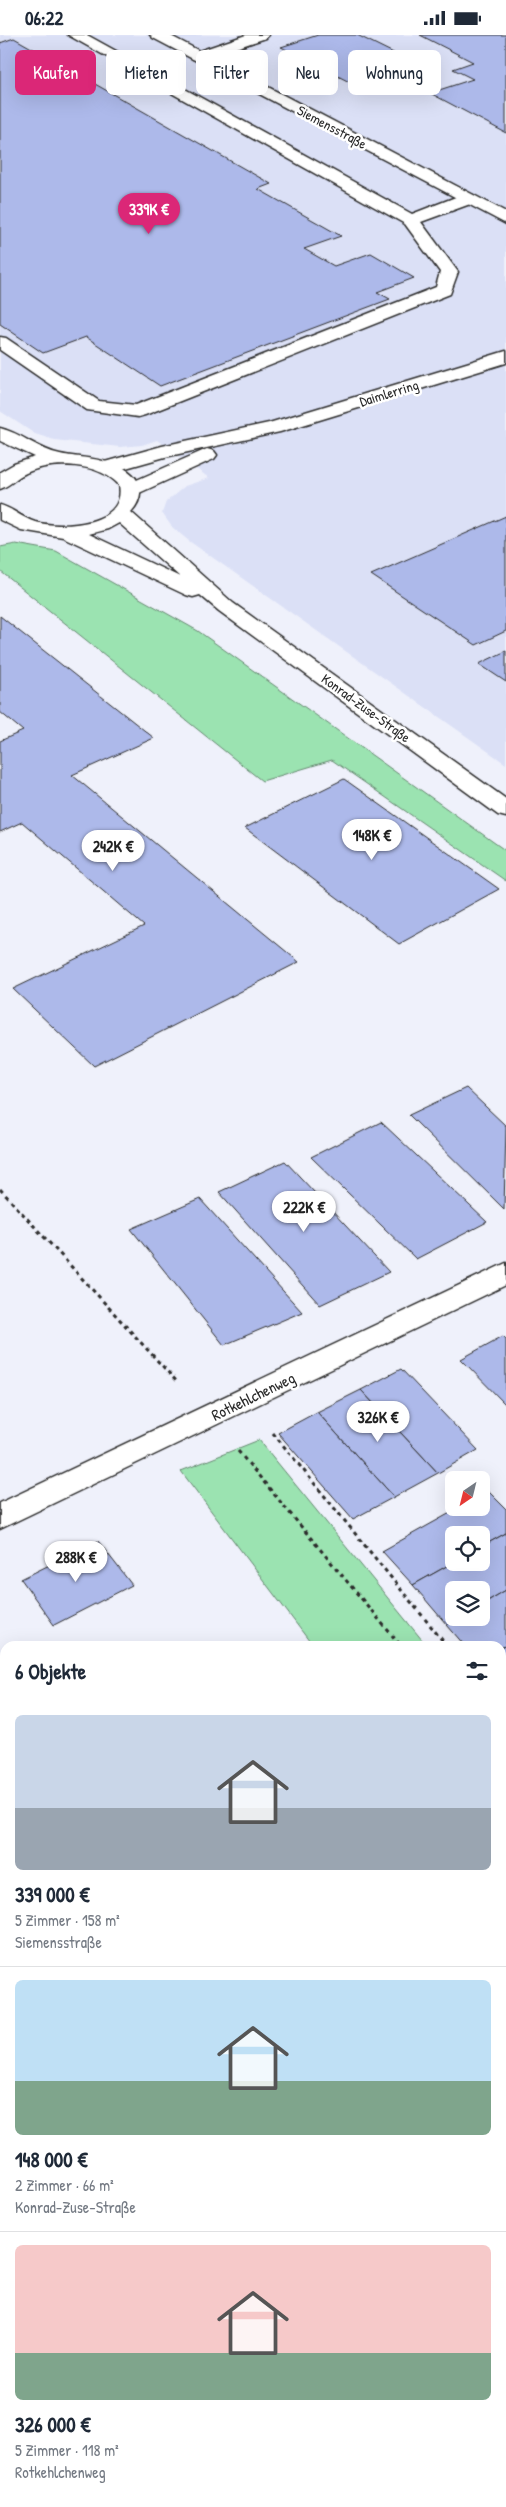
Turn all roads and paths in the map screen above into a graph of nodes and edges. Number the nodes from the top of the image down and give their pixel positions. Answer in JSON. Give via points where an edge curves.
{"nodes":[{"id":1,"x":76,"y":35,"type":"edge"},
{"id":2,"x":158,"y":35,"type":"edge"},
{"id":3,"x":261,"y":35,"type":"edge"},
{"id":4,"x":216,"y":50,"type":"edge"},
{"id":5,"x":196,"y":55,"type":"edge"},
{"id":6,"x":268,"y":93,"type":"edge"},
{"id":7,"x":467,"y":199,"type":"junction"},
{"id":8,"x":506,"y":219,"type":"edge"},
{"id":9,"x":411,"y":220,"type":"junction"},
{"id":10,"x":0,"y":342,"type":"edge"},
{"id":11,"x":506,"y":357,"type":"edge"},
{"id":12,"x":273,"y":428,"type":"junction"},
{"id":13,"x":0,"y":434,"type":"edge"},
{"id":14,"x":56,"y":460,"type":"junction"},
{"id":15,"x":108,"y":467,"type":"junction"},
{"id":16,"x":4,"y":473,"type":"edge"},
{"id":17,"x":130,"y":489,"type":"junction"},
{"id":18,"x":120,"y":513,"type":"junction"},
{"id":19,"x":2,"y":516,"type":"edge"},
{"id":20,"x":66,"y":531,"type":"junction"},
{"id":21,"x":226,"y":607,"type":"junction"},
{"id":22,"x":506,"y":810,"type":"edge"},
{"id":23,"x":506,"y":1273,"type":"edge"},
{"id":24,"x":246,"y":1400,"type":"junction"},
{"id":25,"x":0,"y":1517,"type":"edge"},
{"id":26,"x":444,"y":1641,"type":"edge"}],
"edges":[{"from":1,"to":9,"type":"street"},
{"from":2,"to":5,"type":"street","name":"Siemensstraße"},
{"from":3,"to":4,"type":"street"},
{"from":6,"to":7,"type":"street","name":"Siemensstraße"},
{"from":7,"to":8,"type":"street","name":"Siemensstraße"},
{"from":7,"to":9,"type":"street"},
{"from":9,"to":10,"type":"street","via":[[449,272],[444,290],[138,411],[94,406]]},
{"from":11,"to":12,"type":"street","name":"Daimlerring"},
{"from":12,"to":15,"type":"street","name":"Daimlerring"},
{"from":12,"to":17,"type":"street","name":"Daimlerring"},
{"from":13,"to":14,"type":"street"},
{"from":14,"to":15,"type":"street"},
{"from":14,"to":16,"type":"street"},
{"from":15,"to":17,"type":"street","via":[[126,481]]},
{"from":17,"to":18,"type":"street","via":[[127,506]]},
{"from":18,"to":20,"type":"street","name":"Konrad-Zuse-Straße","via":[[97,525]]},
{"from":18,"to":21,"type":"street","name":"Konrad-Zuse-Straße"},
{"from":19,"to":20,"type":"street","name":"Konrad-Zuse-Straße","via":[[33,528]]},
{"from":20,"to":21,"type":"street","name":"Konrad-Zuse-Straße"},
{"from":21,"to":22,"type":"street","name":"Konrad-Zuse-Straße"},
{"from":23,"to":24,"type":"street","name":"Rotkehlchenweg"},
{"from":24,"to":25,"type":"street","name":"Rotkehlchenweg"},
{"from":24,"to":26,"type":"path"}]}
